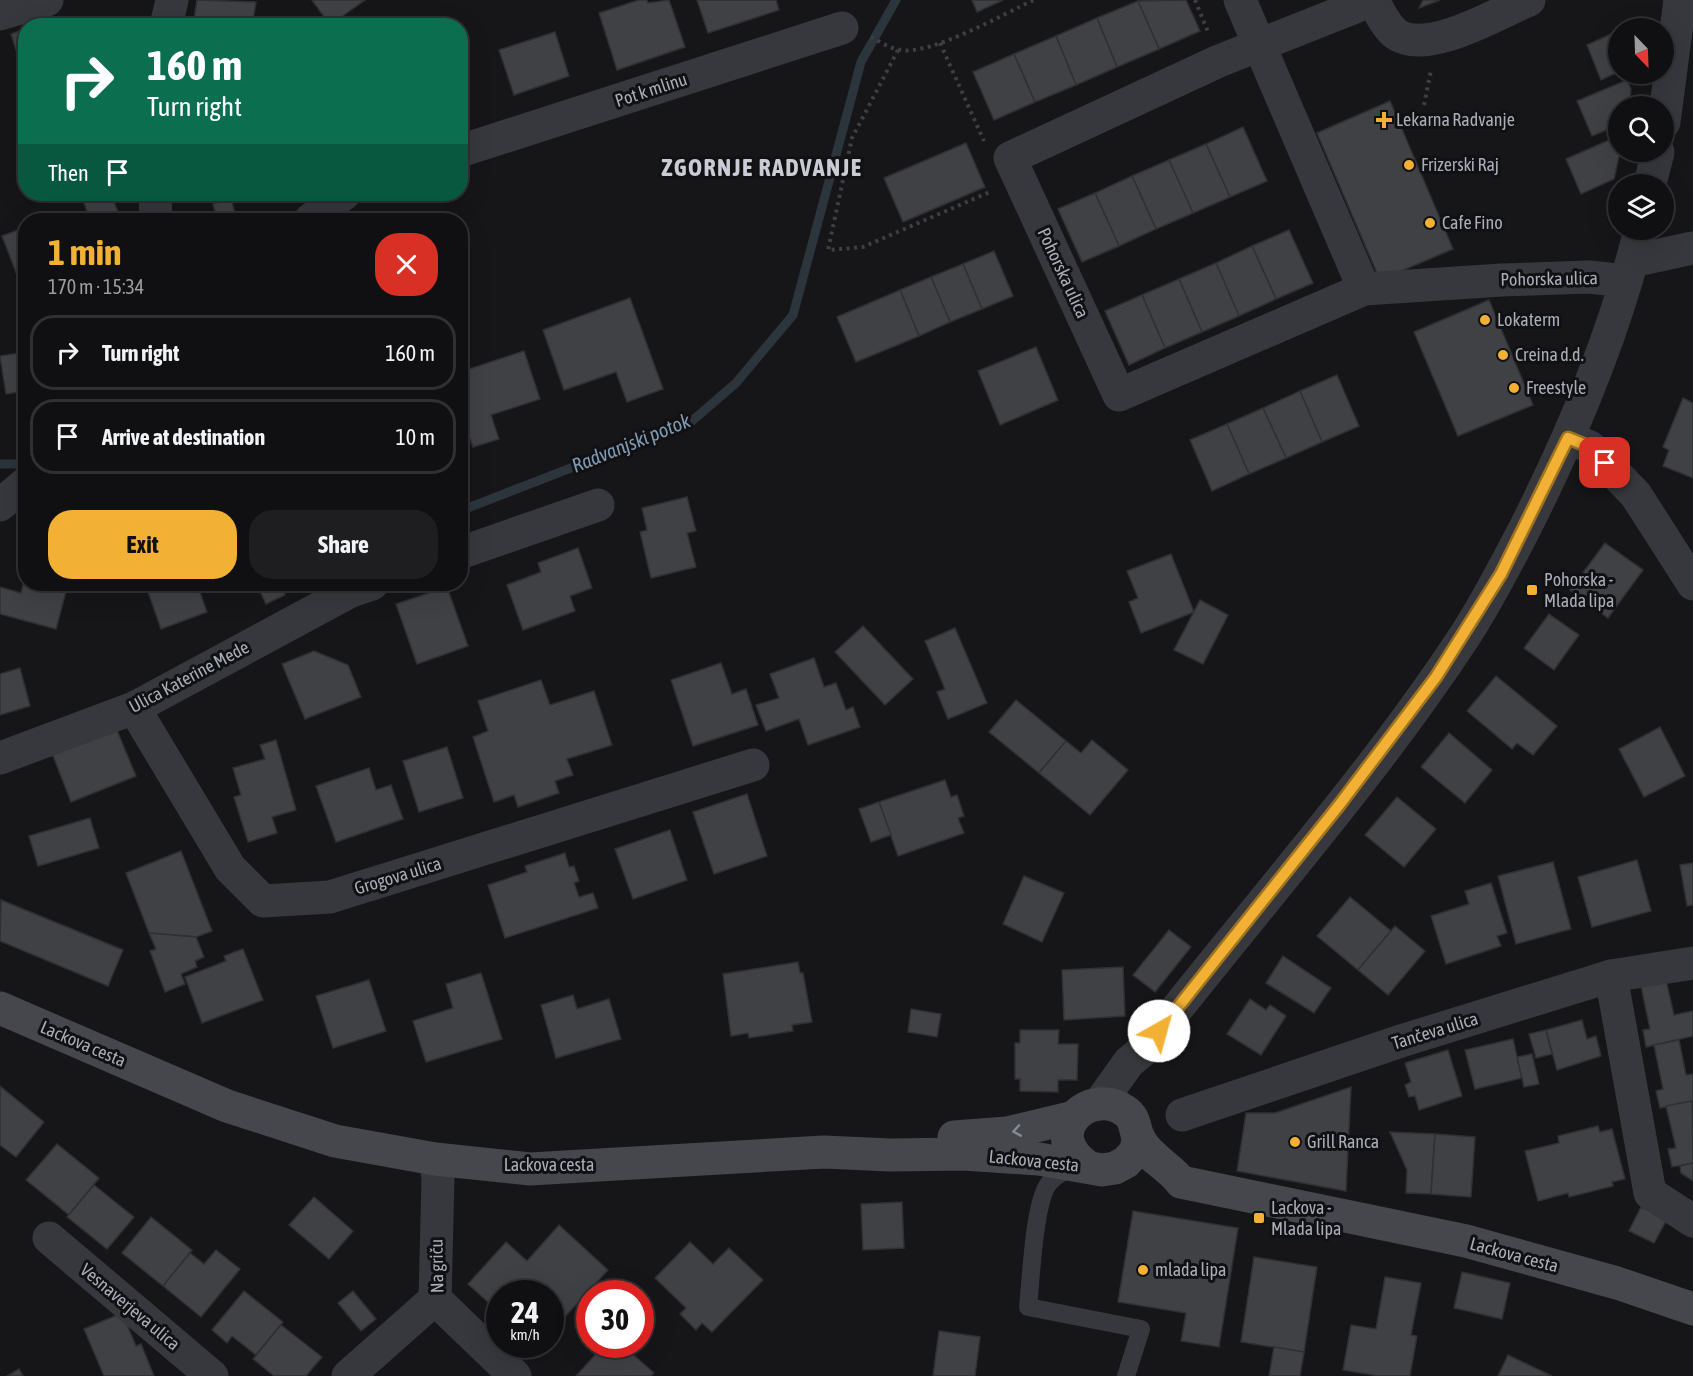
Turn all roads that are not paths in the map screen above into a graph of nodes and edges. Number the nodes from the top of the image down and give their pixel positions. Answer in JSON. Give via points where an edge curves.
{"nodes":[{"id":1,"x":47,"y":0,"type":"edge"},
{"id":2,"x":172,"y":0,"type":"edge"},
{"id":3,"x":1240,"y":0,"type":"edge"},
{"id":4,"x":1372,"y":0,"type":"edge"},
{"id":5,"x":1529,"y":0,"type":"edge"},
{"id":6,"x":1680,"y":0,"type":"edge"},
{"id":7,"x":0,"y":14,"type":"edge"},
{"id":8,"x":168,"y":18,"type":"edge"},
{"id":9,"x":842,"y":28,"type":"dead end"},
{"id":10,"x":1259,"y":45,"type":"junction"},
{"id":11,"x":1667,"y":96,"type":"edge"},
{"id":12,"x":468,"y":148,"type":"edge"},
{"id":13,"x":335,"y":201,"type":"edge"},
{"id":14,"x":319,"y":213,"type":"edge"},
{"id":15,"x":1637,"y":240,"type":"edge"},
{"id":16,"x":1693,"y":248,"type":"edge"},
{"id":17,"x":1629,"y":271,"type":"junction"},
{"id":18,"x":1364,"y":289,"type":"junction"},
{"id":19,"x":1568,"y":438,"type":"junction"},
{"id":20,"x":18,"y":489,"type":"edge"},
{"id":21,"x":0,"y":505,"type":"edge"},
{"id":22,"x":598,"y":505,"type":"dead end"},
{"id":23,"x":468,"y":550,"type":"edge"},
{"id":24,"x":1693,"y":584,"type":"edge"},
{"id":25,"x":351,"y":591,"type":"edge"},
{"id":26,"x":134,"y":708,"type":"junction"},
{"id":27,"x":0,"y":758,"type":"edge"},
{"id":28,"x":753,"y":765,"type":"dead end"},
{"id":29,"x":1693,"y":963,"type":"edge"},
{"id":30,"x":1611,"y":976,"type":"junction"},
{"id":31,"x":0,"y":1008,"type":"edge"},
{"id":32,"x":1139,"y":1056,"type":"junction"},
{"id":33,"x":1086,"y":1110,"type":"junction"},
{"id":34,"x":1182,"y":1115,"type":"dead end"},
{"id":35,"x":1135,"y":1128,"type":"junction"},
{"id":36,"x":824,"y":1152,"type":"junction"},
{"id":37,"x":435,"y":1159,"type":"junction"},
{"id":38,"x":1101,"y":1168,"type":"junction"},
{"id":39,"x":1181,"y":1182,"type":"junction"},
{"id":40,"x":1693,"y":1221,"type":"edge"},
{"id":41,"x":49,"y":1238,"type":"dead end"},
{"id":42,"x":435,"y":1299,"type":"junction"},
{"id":43,"x":1693,"y":1309,"type":"edge"},
{"id":44,"x":212,"y":1376,"type":"edge"},
{"id":45,"x":348,"y":1376,"type":"edge"},
{"id":46,"x":515,"y":1376,"type":"edge"},
{"id":47,"x":1126,"y":1376,"type":"edge"}],
"edges":[{"from":1,"to":7,"type":"street"},
{"from":2,"to":8,"type":"street"},
{"from":3,"to":10,"type":"street"},
{"from":4,"to":5,"type":"street","via":[[1394,33],[1412,42],[1438,39]]},
{"from":4,"to":10,"type":"street"},
{"from":6,"to":11,"type":"street"},
{"from":9,"to":12,"type":"street","name":"Pot k mlinu"},
{"from":10,"to":18,"type":"street"},
{"from":10,"to":18,"type":"street","name":"Pohorska ulica","via":[[1015,168],[1119,395]]},
{"from":13,"to":14,"type":"street"},
{"from":15,"to":17,"type":"street","name":"Pohorska ulica"},
{"from":16,"to":17,"type":"street"},
{"from":17,"to":18,"type":"street","name":"Pohorska ulica","via":[[1589,277]]},
{"from":17,"to":19,"type":"street","name":"Pohorska ulica"},
{"from":19,"to":24,"type":"street","via":[[1590,447],[1636,495]]},
{"from":19,"to":32,"type":"street","name":"Pohorska ulica","via":[[1501,574],[1419,703]]},
{"from":20,"to":21,"type":"street"},
{"from":22,"to":23,"type":"street"},
{"from":25,"to":26,"type":"street","name":"Ulica Katerine Mede"},
{"from":26,"to":27,"type":"street","name":"Ulica Katerine Mede"},
{"from":26,"to":28,"type":"street","name":"Grogova ulica","via":[[230,868],[263,901],[330,897]]},
{"from":29,"to":30,"type":"street","name":"Tančeva ulica"},
{"from":30,"to":34,"type":"street","name":"Tančeva ulica"},
{"from":30,"to":40,"type":"street","via":[[1650,1193]]},
{"from":31,"to":37,"type":"street","name":"Lackova cesta","via":[[227,1106],[335,1141]]},
{"from":32,"to":33,"type":"street","name":"Pohorska ulica"},
{"from":32,"to":35,"type":"street"},
{"from":33,"to":35,"type":"street","via":[[1113,1105],[1125,1110]]},
{"from":33,"to":36,"type":"street","one_way":true,"via":[[1007,1133],[891,1142]]},
{"from":33,"to":38,"type":"street","name":"Lackova cesta","via":[[1066,1131],[1067,1145],[1074,1157]]},
{"from":35,"to":38,"type":"street","via":[[1135,1152]]},
{"from":35,"to":39,"type":"street","via":[[1152,1156]]},
{"from":36,"to":37,"type":"street","name":"Lackova cesta","via":[[530,1168]]},
{"from":36,"to":38,"type":"street","name":"Lackova cesta","via":[[963,1154]]},
{"from":37,"to":42,"type":"street","name":"Na griču"},
{"from":38,"to":39,"type":"street","name":"Lackova cesta","via":[[1167,1184]]},
{"from":38,"to":47,"type":"lane","via":[[1065,1170],[1048,1183],[1039,1211],[1028,1307],[1141,1329]]},
{"from":39,"to":43,"type":"street","name":"Lackova cesta","via":[[1466,1241],[1617,1283]]},
{"from":41,"to":44,"type":"street","name":"Vesnaverjeva ulica"},
{"from":42,"to":45,"type":"street"},
{"from":42,"to":46,"type":"street","name":"Na griču"}]}
